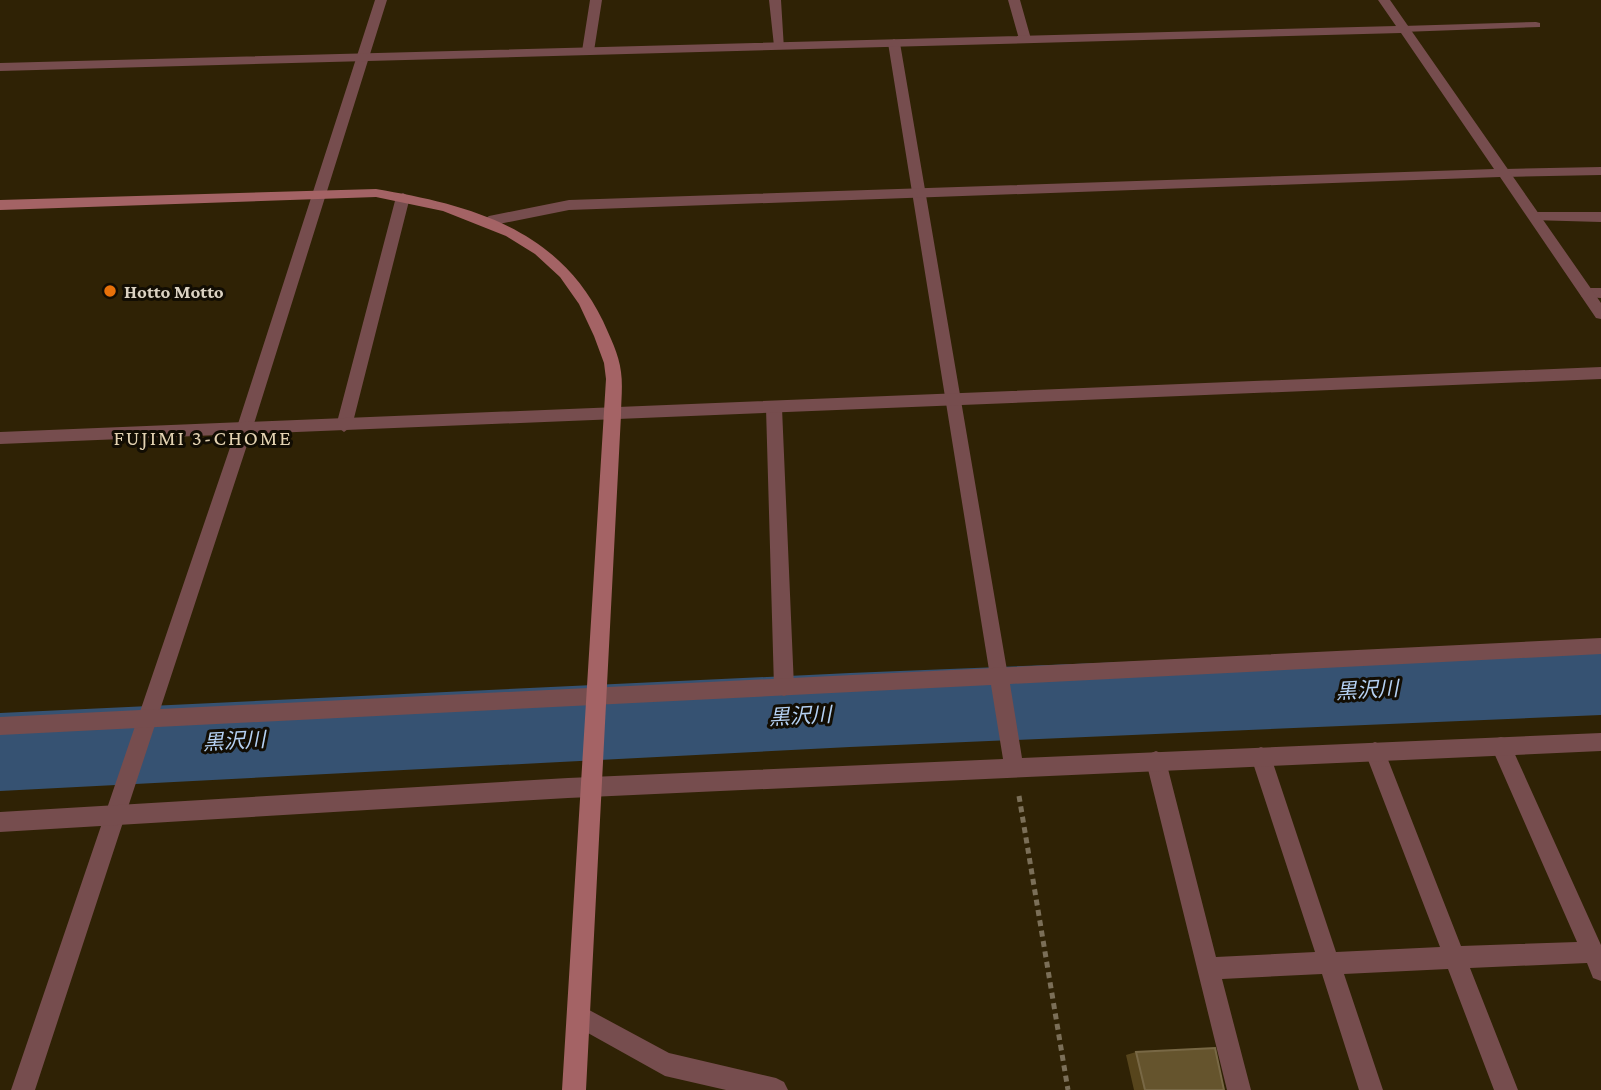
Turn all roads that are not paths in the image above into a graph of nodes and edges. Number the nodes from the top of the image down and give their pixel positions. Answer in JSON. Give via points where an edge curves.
{"nodes":[{"id":1,"x":382,"y":0,"type":"edge"},
{"id":2,"x":596,"y":0,"type":"edge"},
{"id":3,"x":775,"y":0,"type":"edge"},
{"id":4,"x":1014,"y":0,"type":"edge"},
{"id":5,"x":1384,"y":0,"type":"edge"},
{"id":6,"x":1536,"y":25,"type":"dead end"},
{"id":7,"x":1402,"y":29,"type":"junction"},
{"id":8,"x":1025,"y":39,"type":"junction"},
{"id":9,"x":894,"y":43,"type":"junction"},
{"id":10,"x":780,"y":46,"type":"junction"},
{"id":11,"x":588,"y":51,"type":"junction"},
{"id":12,"x":362,"y":57,"type":"junction"},
{"id":13,"x":0,"y":67,"type":"edge"},
{"id":14,"x":1601,"y":171,"type":"edge"},
{"id":15,"x":1505,"y":173,"type":"junction"},
{"id":16,"x":919,"y":192,"type":"junction"},
{"id":17,"x":319,"y":195,"type":"junction"},
{"id":18,"x":403,"y":197,"type":"junction"},
{"id":19,"x":0,"y":205,"type":"edge"},
{"id":20,"x":1601,"y":216,"type":"edge"},
{"id":21,"x":1535,"y":217,"type":"junction"},
{"id":22,"x":489,"y":220,"type":"junction"},
{"id":23,"x":1594,"y":293,"type":"edge"},
{"id":24,"x":1601,"y":314,"type":"edge"},
{"id":25,"x":1601,"y":373,"type":"edge"},
{"id":26,"x":953,"y":400,"type":"junction"},
{"id":27,"x":774,"y":408,"type":"junction"},
{"id":28,"x":613,"y":415,"type":"junction"},
{"id":29,"x":344,"y":426,"type":"junction"},
{"id":30,"x":244,"y":430,"type":"junction"},
{"id":31,"x":0,"y":438,"type":"edge"},
{"id":32,"x":1601,"y":646,"type":"edge"},
{"id":33,"x":999,"y":677,"type":"junction"},
{"id":34,"x":783,"y":687,"type":"junction"},
{"id":35,"x":597,"y":697,"type":"junction"},
{"id":36,"x":147,"y":719,"type":"junction"},
{"id":37,"x":0,"y":726,"type":"edge"},
{"id":38,"x":1601,"y":742,"type":"edge"},
{"id":39,"x":1501,"y":746,"type":"junction"},
{"id":40,"x":1375,"y":752,"type":"junction"},
{"id":41,"x":1261,"y":757,"type":"junction"},
{"id":42,"x":1156,"y":761,"type":"junction"},
{"id":43,"x":1014,"y":768,"type":"junction"},
{"id":44,"x":592,"y":787,"type":"junction"},
{"id":45,"x":115,"y":815,"type":"junction"},
{"id":46,"x":0,"y":821,"type":"edge"},
{"id":47,"x":1455,"y":958,"type":"junction"},
{"id":48,"x":1597,"y":961,"type":"edge"},
{"id":49,"x":1329,"y":963,"type":"junction"},
{"id":50,"x":1209,"y":968,"type":"junction"},
{"id":51,"x":578,"y":1015,"type":"junction"},
{"id":52,"x":23,"y":1090,"type":"edge"},
{"id":53,"x":574,"y":1090,"type":"edge"},
{"id":54,"x":776,"y":1090,"type":"edge"},
{"id":55,"x":1239,"y":1090,"type":"edge"},
{"id":56,"x":1371,"y":1090,"type":"edge"},
{"id":57,"x":1506,"y":1090,"type":"edge"}],
"edges":[{"from":1,"to":12,"type":"street"},
{"from":2,"to":11,"type":"street"},
{"from":3,"to":10,"type":"street"},
{"from":4,"to":8,"type":"street"},
{"from":5,"to":7,"type":"street"},
{"from":6,"to":7,"type":"street"},
{"from":7,"to":8,"type":"street"},
{"from":7,"to":15,"type":"street"},
{"from":8,"to":9,"type":"street"},
{"from":9,"to":10,"type":"street"},
{"from":9,"to":16,"type":"street"},
{"from":10,"to":11,"type":"street"},
{"from":11,"to":12,"type":"street"},
{"from":12,"to":13,"type":"street"},
{"from":12,"to":17,"type":"street"},
{"from":14,"to":15,"type":"street"},
{"from":15,"to":16,"type":"street"},
{"from":15,"to":21,"type":"street"},
{"from":16,"to":22,"type":"street","via":[[569,205]]},
{"from":16,"to":26,"type":"street"},
{"from":17,"to":18,"type":"street"},
{"from":17,"to":19,"type":"street"},
{"from":17,"to":30,"type":"street"},
{"from":18,"to":22,"type":"street"},
{"from":18,"to":29,"type":"street"},
{"from":20,"to":21,"type":"street"},
{"from":21,"to":23,"type":"street"},
{"from":22,"to":28,"type":"street","via":[[525,239],[571,279],[594,314],[613,366]]},
{"from":23,"to":24,"type":"street"},
{"from":25,"to":26,"type":"street"},
{"from":26,"to":27,"type":"street"},
{"from":26,"to":33,"type":"street"},
{"from":27,"to":28,"type":"street"},
{"from":27,"to":34,"type":"street"},
{"from":28,"to":29,"type":"street"},
{"from":28,"to":35,"type":"street"},
{"from":29,"to":30,"type":"street"},
{"from":30,"to":31,"type":"street"},
{"from":30,"to":36,"type":"street"},
{"from":32,"to":33,"type":"street"},
{"from":33,"to":34,"type":"street"},
{"from":33,"to":43,"type":"street"},
{"from":34,"to":35,"type":"street"},
{"from":35,"to":36,"type":"street"},
{"from":35,"to":44,"type":"street"},
{"from":36,"to":37,"type":"street"},
{"from":36,"to":45,"type":"street"},
{"from":38,"to":39,"type":"street"},
{"from":39,"to":40,"type":"street"},
{"from":39,"to":48,"type":"street"},
{"from":40,"to":41,"type":"street"},
{"from":40,"to":47,"type":"street"},
{"from":41,"to":42,"type":"street"},
{"from":41,"to":49,"type":"street"},
{"from":42,"to":43,"type":"street"},
{"from":42,"to":50,"type":"street"},
{"from":43,"to":44,"type":"street"},
{"from":44,"to":45,"type":"street"},
{"from":44,"to":51,"type":"street"},
{"from":45,"to":46,"type":"street"},
{"from":45,"to":52,"type":"street"},
{"from":47,"to":48,"type":"street"},
{"from":47,"to":49,"type":"street"},
{"from":47,"to":57,"type":"street"},
{"from":49,"to":50,"type":"street"},
{"from":49,"to":56,"type":"street"},
{"from":50,"to":55,"type":"street"},
{"from":51,"to":53,"type":"street"},
{"from":51,"to":54,"type":"street","via":[[665,1064]]}]}
